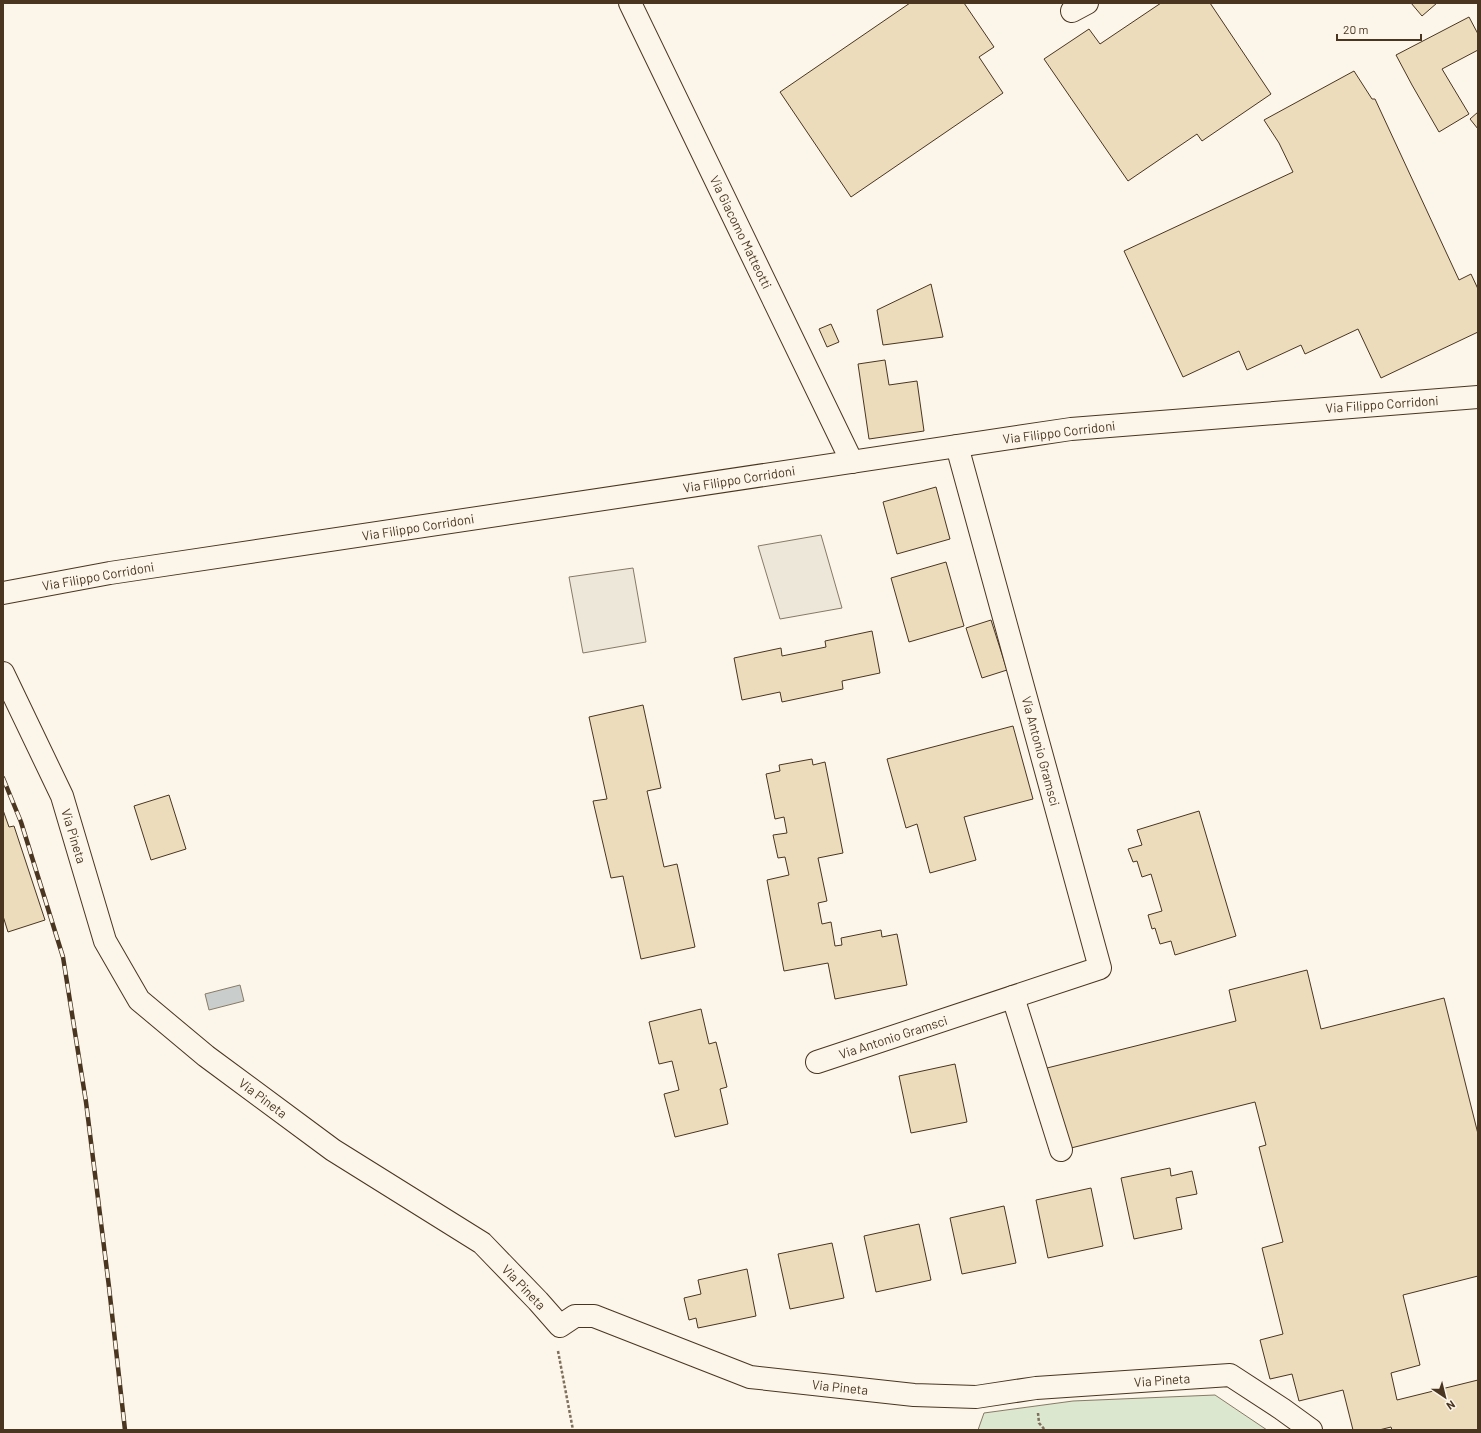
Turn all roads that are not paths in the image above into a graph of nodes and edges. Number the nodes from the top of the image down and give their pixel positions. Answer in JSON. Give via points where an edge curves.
{"nodes":[{"id":1,"x":630,"y":3,"type":"edge"},
{"id":2,"x":1478,"y":397,"type":"edge"},
{"id":3,"x":956,"y":446,"type":"junction"},
{"id":4,"x":852,"y":462,"type":"junction"},
{"id":5,"x":3,"y":593,"type":"edge"},
{"id":6,"x":3,"y":673,"type":"edge"},
{"id":7,"x":1013,"y":997,"type":"junction"},
{"id":8,"x":817,"y":1062,"type":"dead end"},
{"id":9,"x":1061,"y":1150,"type":"dead end"},
{"id":10,"x":1311,"y":1430,"type":"edge"}],
"edges":[{"from":1,"to":4,"type":"street","name":"Via Giacomo Matteotti"},
{"from":2,"to":3,"type":"street","name":"Via Filippo Corridoni","via":[[1071,429]]},
{"from":3,"to":4,"type":"street","name":"Via Filippo Corridoni"},
{"from":3,"to":7,"type":"street","name":"Via Antonio Gramsci","via":[[1100,968]]},
{"from":4,"to":5,"type":"street","name":"Via Filippo Corridoni","via":[[110,573]]},
{"from":6,"to":10,"type":"street","name":"Via Pineta","via":[[62,796],[105,941],[139,1000],[206,1056],[333,1150],[482,1244],[560,1326],[575,1316],[594,1316],[750,1377],[914,1395],[976,1397],[1036,1388],[1230,1375]]},
{"from":7,"to":8,"type":"street","name":"Via Antonio Gramsci"},
{"from":7,"to":9,"type":"street"}]}
